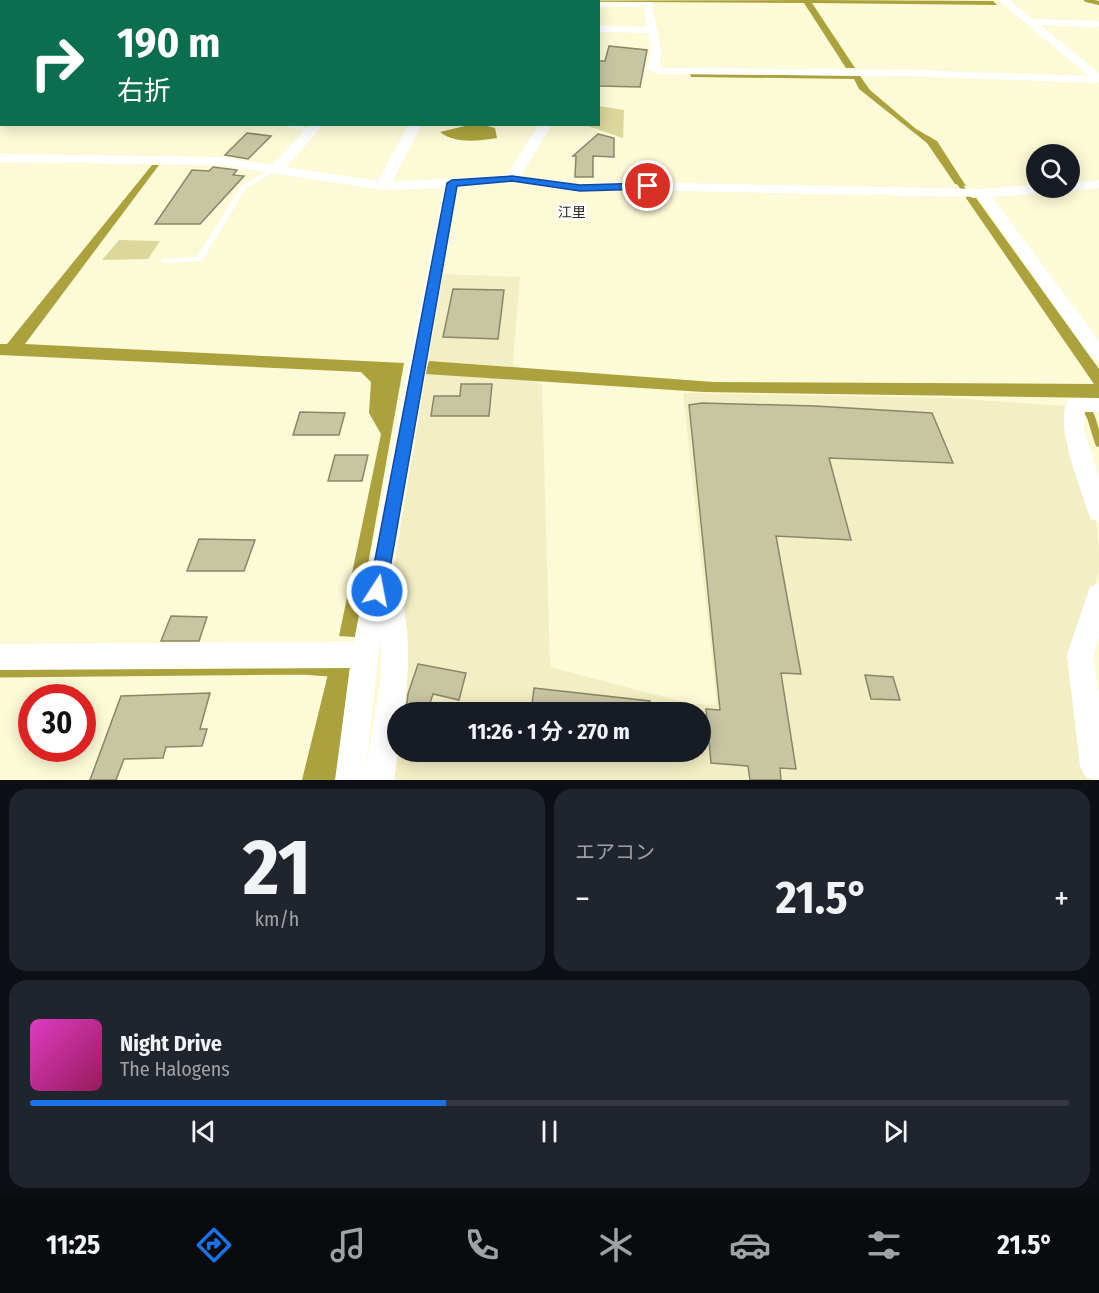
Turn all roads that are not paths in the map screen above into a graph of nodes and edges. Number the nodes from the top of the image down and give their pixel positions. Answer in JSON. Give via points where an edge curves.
{"nodes":[{"id":1,"x":1003,"y":0,"type":"edge"},
{"id":2,"x":600,"y":4,"type":"edge"},
{"id":3,"x":1031,"y":22,"type":"junction"},
{"id":4,"x":1099,"y":24,"type":"edge"},
{"id":5,"x":600,"y":28,"type":"edge"},
{"id":6,"x":653,"y":30,"type":"junction"},
{"id":7,"x":1099,"y":79,"type":"edge"},
{"id":8,"x":415,"y":126,"type":"edge"},
{"id":9,"x":545,"y":126,"type":"edge"},
{"id":10,"x":314,"y":127,"type":"edge"},
{"id":11,"x":0,"y":158,"type":"edge"},
{"id":12,"x":277,"y":168,"type":"junction"},
{"id":13,"x":512,"y":178,"type":"junction"},
{"id":14,"x":452,"y":183,"type":"junction"},
{"id":15,"x":1099,"y":184,"type":"edge"},
{"id":16,"x":383,"y":186,"type":"junction"},
{"id":17,"x":1080,"y":186,"type":"edge"},
{"id":18,"x":1026,"y":189,"type":"edge"},
{"id":19,"x":970,"y":192,"type":"junction"},
{"id":20,"x":164,"y":261,"type":"dead end"},
{"id":21,"x":1099,"y":354,"type":"edge"},
{"id":22,"x":1089,"y":405,"type":"edge"},
{"id":23,"x":1099,"y":512,"type":"edge"},
{"id":24,"x":381,"y":570,"type":"junction"},
{"id":25,"x":1099,"y":596,"type":"edge"},
{"id":26,"x":365,"y":655,"type":"junction"},
{"id":27,"x":0,"y":657,"type":"edge"},
{"id":28,"x":1095,"y":766,"type":"dead end"},
{"id":29,"x":350,"y":780,"type":"edge"},
{"id":30,"x":380,"y":780,"type":"edge"}],
"edges":[{"from":1,"to":3,"type":"street"},
{"from":2,"to":6,"type":"street","via":[[648,4]]},
{"from":3,"to":4,"type":"street"},
{"from":3,"to":7,"type":"street"},
{"from":5,"to":6,"type":"street"},
{"from":6,"to":7,"type":"street","via":[[654,70],[660,71]]},
{"from":8,"to":16,"type":"street"},
{"from":9,"to":13,"type":"street"},
{"from":10,"to":12,"type":"street"},
{"from":11,"to":12,"type":"street","via":[[220,161]]},
{"from":12,"to":16,"type":"street"},
{"from":12,"to":20,"type":"lane","via":[[243,188],[199,259]]},
{"from":13,"to":14,"type":"street"},
{"from":13,"to":19,"type":"street","via":[[580,188]]},
{"from":14,"to":16,"type":"street"},
{"from":14,"to":24,"type":"street"},
{"from":15,"to":17,"type":"street"},
{"from":18,"to":19,"type":"street"},
{"from":19,"to":21,"type":"street"},
{"from":22,"to":23,"type":"street","via":[[1074,431]]},
{"from":24,"to":26,"type":"street"},
{"from":24,"to":30,"type":"street","via":[[394,626],[395,679]]},
{"from":25,"to":28,"type":"street","via":[[1080,656]]},
{"from":26,"to":27,"type":"street"},
{"from":26,"to":29,"type":"street"}]}
